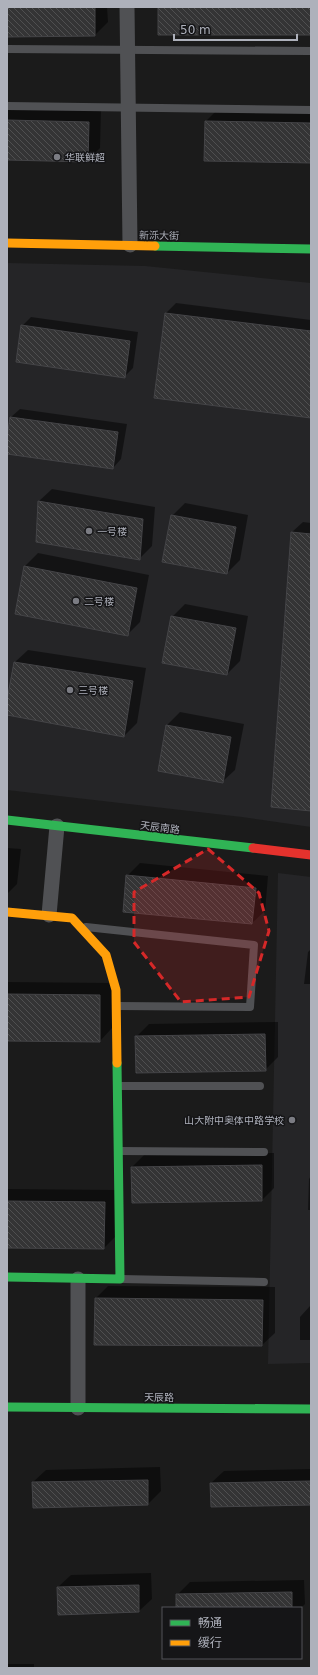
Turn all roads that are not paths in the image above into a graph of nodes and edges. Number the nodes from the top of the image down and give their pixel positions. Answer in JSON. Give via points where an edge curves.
{"nodes":[{"id":1,"x":127,"y":7,"type":"edge"},
{"id":2,"x":7,"y":48,"type":"edge"},
{"id":3,"x":128,"y":50,"type":"junction"},
{"id":4,"x":311,"y":51,"type":"edge"},
{"id":5,"x":7,"y":106,"type":"edge"},
{"id":6,"x":128,"y":108,"type":"junction"},
{"id":7,"x":311,"y":110,"type":"edge"},
{"id":8,"x":7,"y":243,"type":"edge"},
{"id":9,"x":130,"y":245,"type":"junction"},
{"id":10,"x":311,"y":249,"type":"edge"},
{"id":11,"x":7,"y":820,"type":"edge"},
{"id":12,"x":57,"y":826,"type":"junction"},
{"id":13,"x":311,"y":855,"type":"edge"},
{"id":14,"x":7,"y":912,"type":"edge"},
{"id":15,"x":48,"y":915,"type":"junction"},
{"id":16,"x":79,"y":926,"type":"junction"},
{"id":17,"x":116,"y":1006,"type":"junction"},
{"id":18,"x":118,"y":1086,"type":"junction"},
{"id":19,"x":260,"y":1086,"type":"dead end"},
{"id":20,"x":118,"y":1151,"type":"junction"},
{"id":21,"x":264,"y":1152,"type":"dead end"},
{"id":22,"x":7,"y":1277,"type":"edge"},
{"id":23,"x":78,"y":1279,"type":"junction"},
{"id":24,"x":120,"y":1279,"type":"junction"},
{"id":25,"x":264,"y":1282,"type":"dead end"},
{"id":26,"x":7,"y":1407,"type":"edge"},
{"id":27,"x":78,"y":1408,"type":"junction"},
{"id":28,"x":311,"y":1409,"type":"edge"}],
"edges":[{"from":1,"to":3,"type":"street"},
{"from":2,"to":3,"type":"lane"},
{"from":3,"to":4,"type":"lane"},
{"from":3,"to":6,"type":"street"},
{"from":5,"to":6,"type":"lane"},
{"from":6,"to":7,"type":"lane"},
{"from":6,"to":9,"type":"street"},
{"from":8,"to":9,"type":"street","name":"新泺大街"},
{"from":9,"to":10,"type":"street","name":"新泺大街"},
{"from":11,"to":12,"type":"street","name":"天辰南路"},
{"from":12,"to":13,"type":"street","name":"天辰南路"},
{"from":12,"to":15,"type":"street"},
{"from":14,"to":15,"type":"street"},
{"from":15,"to":16,"type":"street","via":[[72,918]]},
{"from":16,"to":17,"type":"street","via":[[106,955],[116,990]]},
{"from":16,"to":17,"type":"lane","via":[[254,945],[250,1007]]},
{"from":17,"to":18,"type":"street"},
{"from":18,"to":19,"type":"lane"},
{"from":18,"to":20,"type":"street"},
{"from":20,"to":21,"type":"lane"},
{"from":20,"to":24,"type":"street"},
{"from":22,"to":23,"type":"street"},
{"from":23,"to":24,"type":"street"},
{"from":23,"to":27,"type":"street"},
{"from":24,"to":25,"type":"lane"},
{"from":26,"to":27,"type":"street","name":"天辰路"},
{"from":27,"to":28,"type":"street","name":"天辰路"}]}
